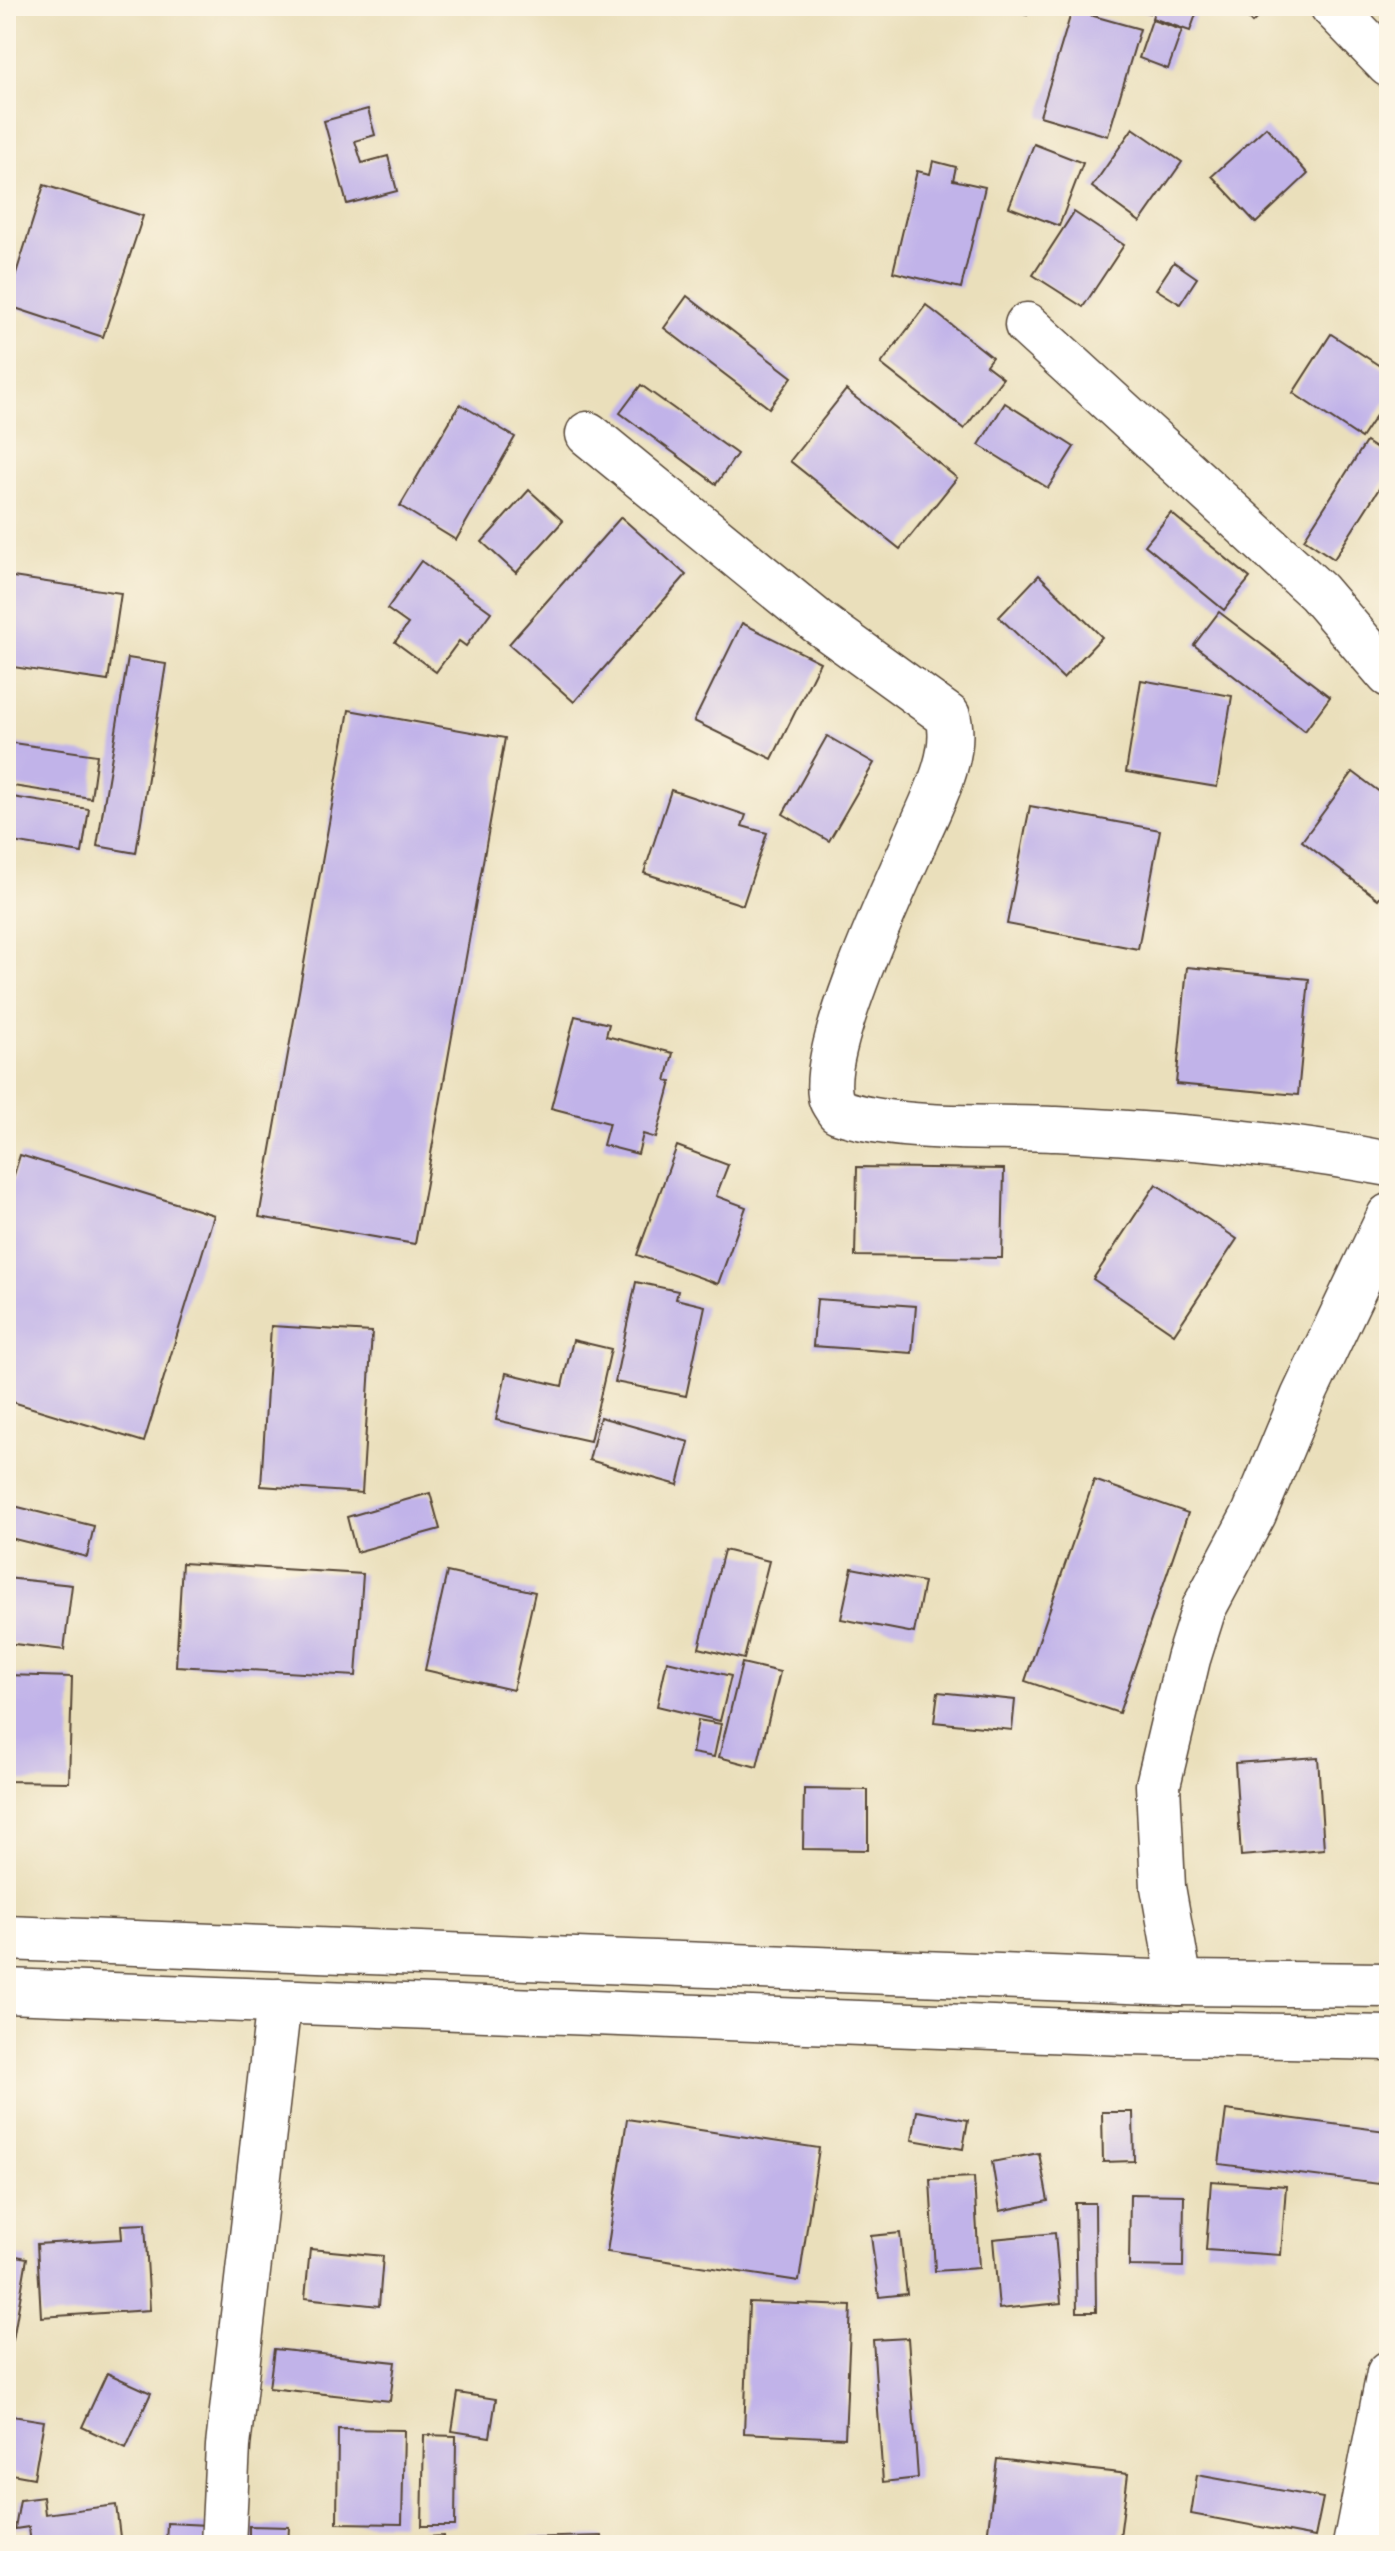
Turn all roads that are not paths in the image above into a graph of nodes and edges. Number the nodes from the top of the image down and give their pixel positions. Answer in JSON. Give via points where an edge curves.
{"nodes":[{"id":1,"x":1332,"y":6,"type":"edge"},
{"id":2,"x":1389,"y":65,"type":"edge"},
{"id":3,"x":1027,"y":325,"type":"dead end"},
{"id":4,"x":588,"y":434,"type":"dead end"},
{"id":5,"x":1389,"y":675,"type":"edge"},
{"id":6,"x":1389,"y":1164,"type":"edge"},
{"id":7,"x":1389,"y":1216,"type":"edge"},
{"id":8,"x":6,"y":1938,"type":"edge"},
{"id":9,"x":1180,"y":1983,"type":"junction"},
{"id":10,"x":1389,"y":1985,"type":"edge"},
{"id":11,"x":6,"y":1991,"type":"edge"},
{"id":12,"x":279,"y":2001,"type":"junction"},
{"id":13,"x":1389,"y":2038,"type":"edge"},
{"id":14,"x":1389,"y":2373,"type":"edge"},
{"id":15,"x":223,"y":2545,"type":"edge"},
{"id":16,"x":1355,"y":2545,"type":"edge"}],
"edges":[{"from":1,"to":2,"type":"street"},
{"from":3,"to":5,"type":"street","via":[[1318,592]]},
{"from":4,"to":6,"type":"street","via":[[818,622],[948,716],[951,743],[930,806],[840,1027],[829,1096],[838,1111],[877,1121],[1102,1131],[1334,1153]]},
{"from":7,"to":9,"type":"street","via":[[1254,1514],[1204,1608],[1188,1659],[1158,1785],[1163,1887]]},
{"from":8,"to":9,"type":"street"},
{"from":9,"to":10,"type":"street"},
{"from":11,"to":12,"type":"street"},
{"from":12,"to":13,"type":"street"},
{"from":12,"to":15,"type":"street","via":[[228,2446]]},
{"from":14,"to":16,"type":"street"}]}
